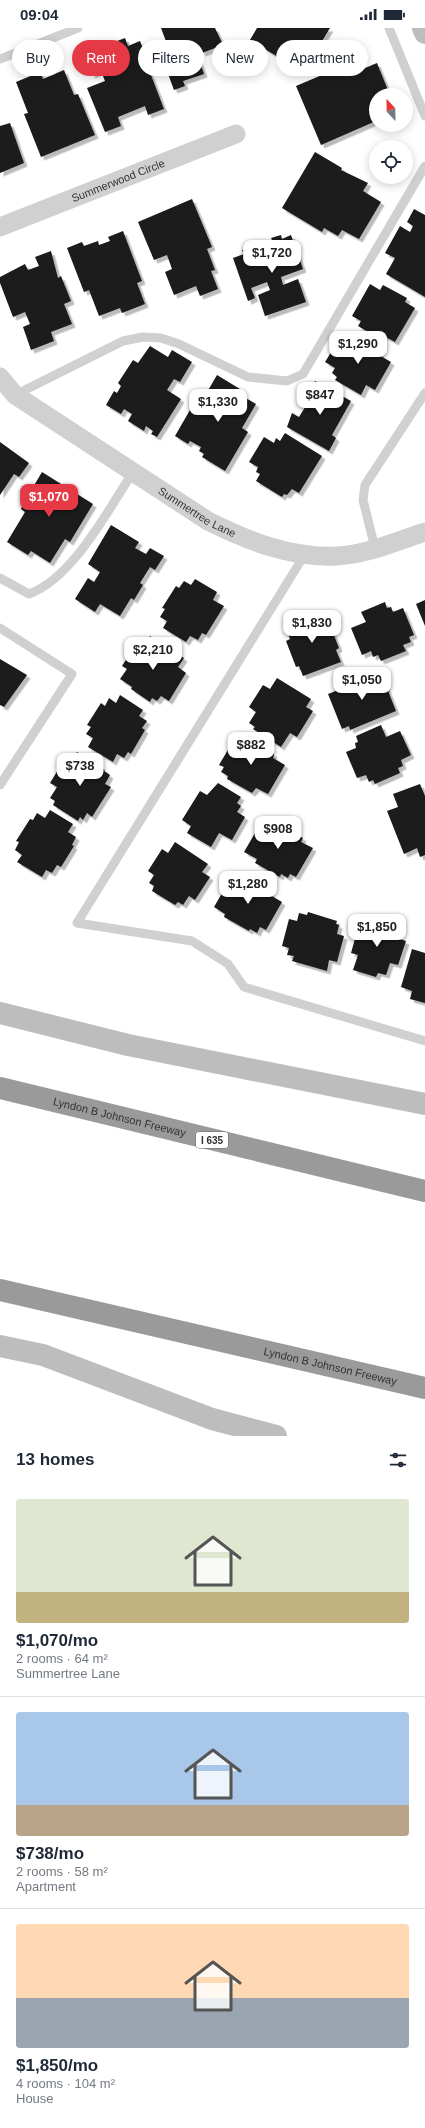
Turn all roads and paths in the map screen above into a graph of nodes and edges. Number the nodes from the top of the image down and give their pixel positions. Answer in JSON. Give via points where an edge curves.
{"nodes":[{"id":1,"x":78,"y":28,"type":"edge"},
{"id":2,"x":389,"y":28,"type":"edge"},
{"id":3,"x":423,"y":28,"type":"edge"},
{"id":4,"x":425,"y":33,"type":"edge"},
{"id":5,"x":0,"y":59,"type":"edge"},
{"id":6,"x":425,"y":116,"type":"edge"},
{"id":7,"x":236,"y":134,"type":"dead end"},
{"id":8,"x":425,"y":166,"type":"edge"},
{"id":9,"x":0,"y":227,"type":"edge"},
{"id":10,"x":0,"y":377,"type":"edge"},
{"id":11,"x":425,"y":393,"type":"edge"},
{"id":12,"x":15,"y":395,"type":"junction"},
{"id":13,"x":133,"y":472,"type":"junction"},
{"id":14,"x":425,"y":532,"type":"edge"},
{"id":15,"x":375,"y":548,"type":"junction"},
{"id":16,"x":305,"y":554,"type":"junction"},
{"id":17,"x":0,"y":578,"type":"edge"},
{"id":18,"x":0,"y":628,"type":"edge"},
{"id":19,"x":0,"y":785,"type":"edge"},
{"id":20,"x":0,"y":1013,"type":"edge"},
{"id":21,"x":425,"y":1041,"type":"edge"},
{"id":22,"x":0,"y":1088,"type":"edge"},
{"id":23,"x":425,"y":1104,"type":"edge"},
{"id":24,"x":425,"y":1191,"type":"edge"},
{"id":25,"x":0,"y":1290,"type":"edge"},
{"id":26,"x":0,"y":1346,"type":"edge"},
{"id":27,"x":425,"y":1388,"type":"edge"},
{"id":28,"x":276,"y":1436,"type":"edge"}],
"edges":[{"from":1,"to":5,"type":"lane"},
{"from":2,"to":6,"type":"lane"},
{"from":3,"to":4,"type":"main road"},
{"from":7,"to":9,"type":"street","name":"Summerwood Circle"},
{"from":8,"to":12,"type":"lane","via":[[303,374],[287,381],[248,377],[179,344],[161,338],[143,337],[123,341]]},
{"from":10,"to":12,"type":"street","name":"Summertree Lane"},
{"from":11,"to":15,"type":"lane","via":[[365,486],[362,500]]},
{"from":12,"to":13,"type":"street","name":"Summertree Lane"},
{"from":13,"to":16,"type":"street","name":"Summertree Lane","via":[[208,521],[241,538],[288,552]]},
{"from":13,"to":17,"type":"lane","via":[[76,558],[41,590],[29,594]]},
{"from":14,"to":15,"type":"street","name":"Summertree Lane"},
{"from":15,"to":16,"type":"street","name":"Summertree Lane","via":[[336,556]]},
{"from":16,"to":21,"type":"lane","via":[[77,923],[192,941],[228,964],[244,987]]},
{"from":18,"to":19,"type":"lane","via":[[72,674]]},
{"from":20,"to":23,"type":"main road","via":[[128,1045]]},
{"from":22,"to":24,"type":"highway","name":"Lyndon B Johnson Freeway","number":"I 635"},
{"from":25,"to":27,"type":"highway","name":"Lyndon B Johnson Freeway"},
{"from":26,"to":28,"type":"main road","via":[[43,1355],[212,1419]]}]}
